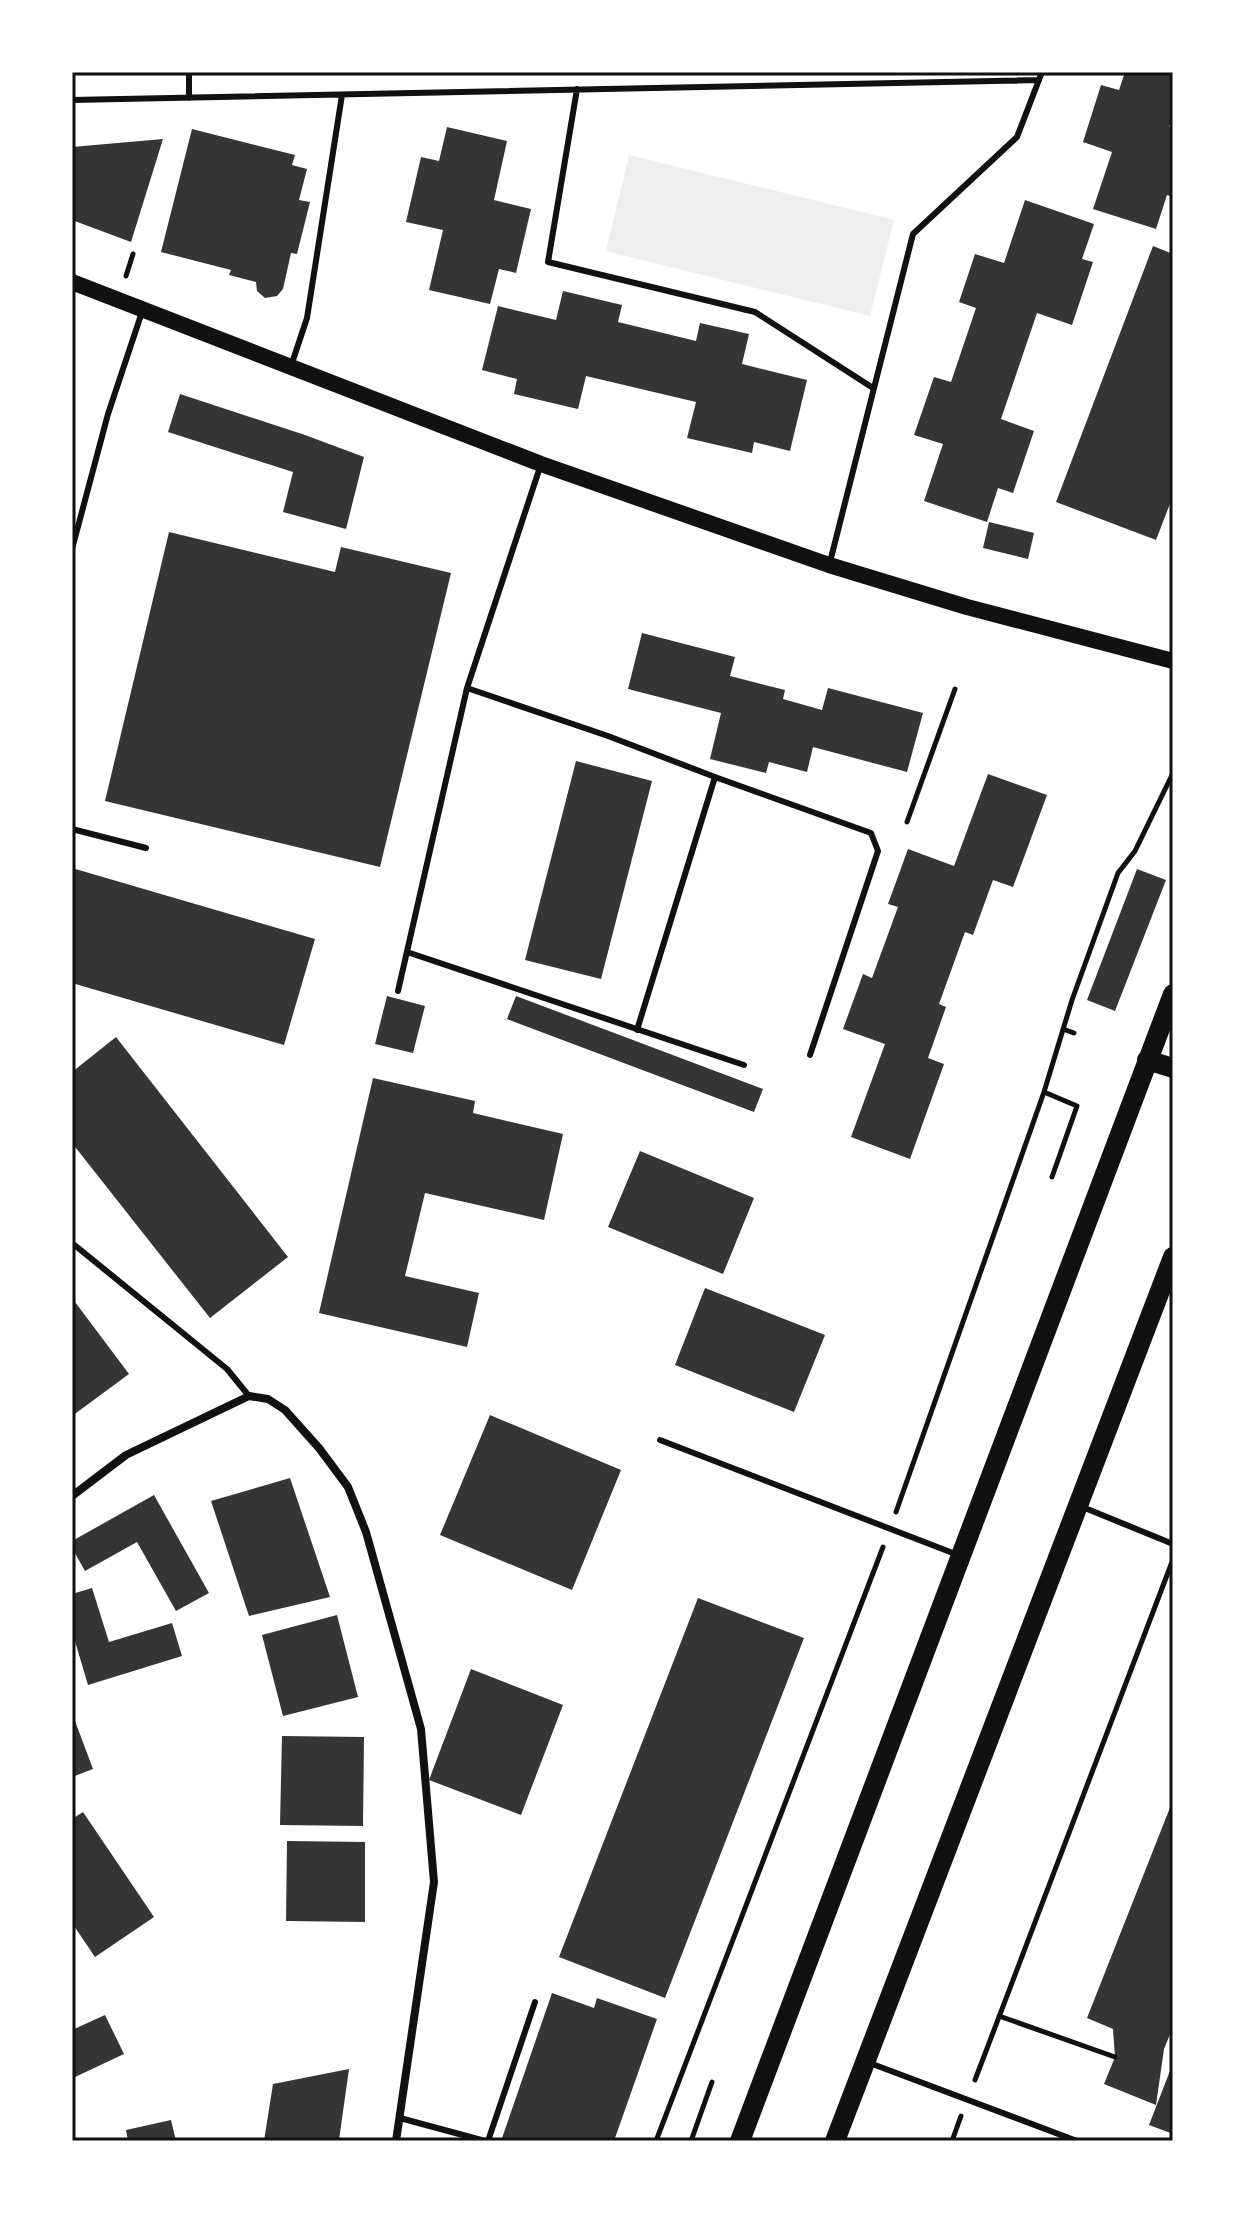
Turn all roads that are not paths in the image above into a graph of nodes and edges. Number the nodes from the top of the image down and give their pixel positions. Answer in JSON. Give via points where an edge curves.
{"nodes":[{"id":1,"x":189,"y":72,"type":"edge"},
{"id":2,"x":1040,"y":76,"type":"edge"},
{"id":3,"x":577,"y":89,"type":"junction"},
{"id":4,"x":342,"y":95,"type":"junction"},
{"id":5,"x":189,"y":98,"type":"junction"},
{"id":6,"x":72,"y":100,"type":"edge"},
{"id":7,"x":72,"y":282,"type":"edge"},
{"id":8,"x":143,"y":309,"type":"junction"},
{"id":9,"x":291,"y":366,"type":"junction"},
{"id":10,"x":873,"y":388,"type":"junction"},
{"id":11,"x":541,"y":464,"type":"junction"},
{"id":12,"x":72,"y":549,"type":"edge"},
{"id":13,"x":829,"y":565,"type":"junction"},
{"id":14,"x":1173,"y":661,"type":"edge"},
{"id":15,"x":467,"y":688,"type":"junction"},
{"id":16,"x":715,"y":777,"type":"junction"},
{"id":17,"x":72,"y":829,"type":"edge"},
{"id":18,"x":146,"y":848,"type":"dead end"},
{"id":19,"x":407,"y":952,"type":"junction"},
{"id":20,"x":398,"y":991,"type":"dead end"},
{"id":21,"x":1173,"y":994,"type":"edge"},
{"id":22,"x":637,"y":1030,"type":"junction"},
{"id":23,"x":810,"y":1055,"type":"dead end"},
{"id":24,"x":1147,"y":1060,"type":"junction"},
{"id":25,"x":744,"y":1065,"type":"dead end"},
{"id":26,"x":1173,"y":1068,"type":"edge"},
{"id":27,"x":74,"y":1247,"type":"edge"},
{"id":28,"x":1173,"y":1257,"type":"edge"},
{"id":29,"x":249,"y":1396,"type":"junction"},
{"id":30,"x":660,"y":1440,"type":"dead end"},
{"id":31,"x":72,"y":1496,"type":"edge"},
{"id":32,"x":1078,"y":1505,"type":"junction"},
{"id":33,"x":1173,"y":1544,"type":"edge"},
{"id":34,"x":961,"y":1556,"type":"junction"},
{"id":35,"x":535,"y":2002,"type":"dead end"},
{"id":36,"x":866,"y":2061,"type":"junction"},
{"id":37,"x":400,"y":2118,"type":"junction"},
{"id":38,"x":396,"y":2141,"type":"edge"},
{"id":39,"x":486,"y":2141,"type":"edge"},
{"id":40,"x":740,"y":2141,"type":"edge"},
{"id":41,"x":835,"y":2141,"type":"edge"},
{"id":42,"x":1077,"y":2141,"type":"edge"}],
"edges":[{"from":1,"to":5,"type":"lane"},
{"from":2,"to":3,"type":"lane"},
{"from":2,"to":10,"type":"lane","via":[[1017,137],[913,234]]},
{"from":3,"to":4,"type":"lane"},
{"from":3,"to":10,"type":"lane","via":[[548,262],[755,312]]},
{"from":4,"to":5,"type":"lane"},
{"from":4,"to":9,"type":"lane","via":[[307,318]]},
{"from":5,"to":6,"type":"lane"},
{"from":7,"to":8,"type":"main road"},
{"from":8,"to":9,"type":"main road"},
{"from":8,"to":12,"type":"lane"},
{"from":9,"to":11,"type":"main road"},
{"from":10,"to":13,"type":"lane"},
{"from":11,"to":13,"type":"main road"},
{"from":11,"to":15,"type":"lane"},
{"from":13,"to":14,"type":"main road"},
{"from":15,"to":16,"type":"lane"},
{"from":15,"to":19,"type":"lane"},
{"from":16,"to":22,"type":"lane"},
{"from":16,"to":23,"type":"lane","via":[[871,833],[878,851]]},
{"from":17,"to":18,"type":"lane"},
{"from":19,"to":20,"type":"lane"},
{"from":19,"to":22,"type":"lane"},
{"from":21,"to":24,"type":"main road"},
{"from":22,"to":25,"type":"lane"},
{"from":24,"to":26,"type":"main road"},
{"from":24,"to":34,"type":"main road"},
{"from":27,"to":29,"type":"lane","via":[[227,1369]]},
{"from":28,"to":32,"type":"main road"},
{"from":29,"to":31,"type":"street","via":[[126,1455]]},
{"from":29,"to":37,"type":"street","via":[[268,1399],[285,1410],[348,1487],[366,1532],[421,1729],[434,1882]]},
{"from":30,"to":34,"type":"lane"},
{"from":32,"to":33,"type":"lane"},
{"from":32,"to":36,"type":"main road"},
{"from":34,"to":40,"type":"main road"},
{"from":35,"to":39,"type":"lane"},
{"from":36,"to":41,"type":"main road"},
{"from":36,"to":42,"type":"lane"},
{"from":37,"to":38,"type":"street"},
{"from":37,"to":39,"type":"lane"}]}
